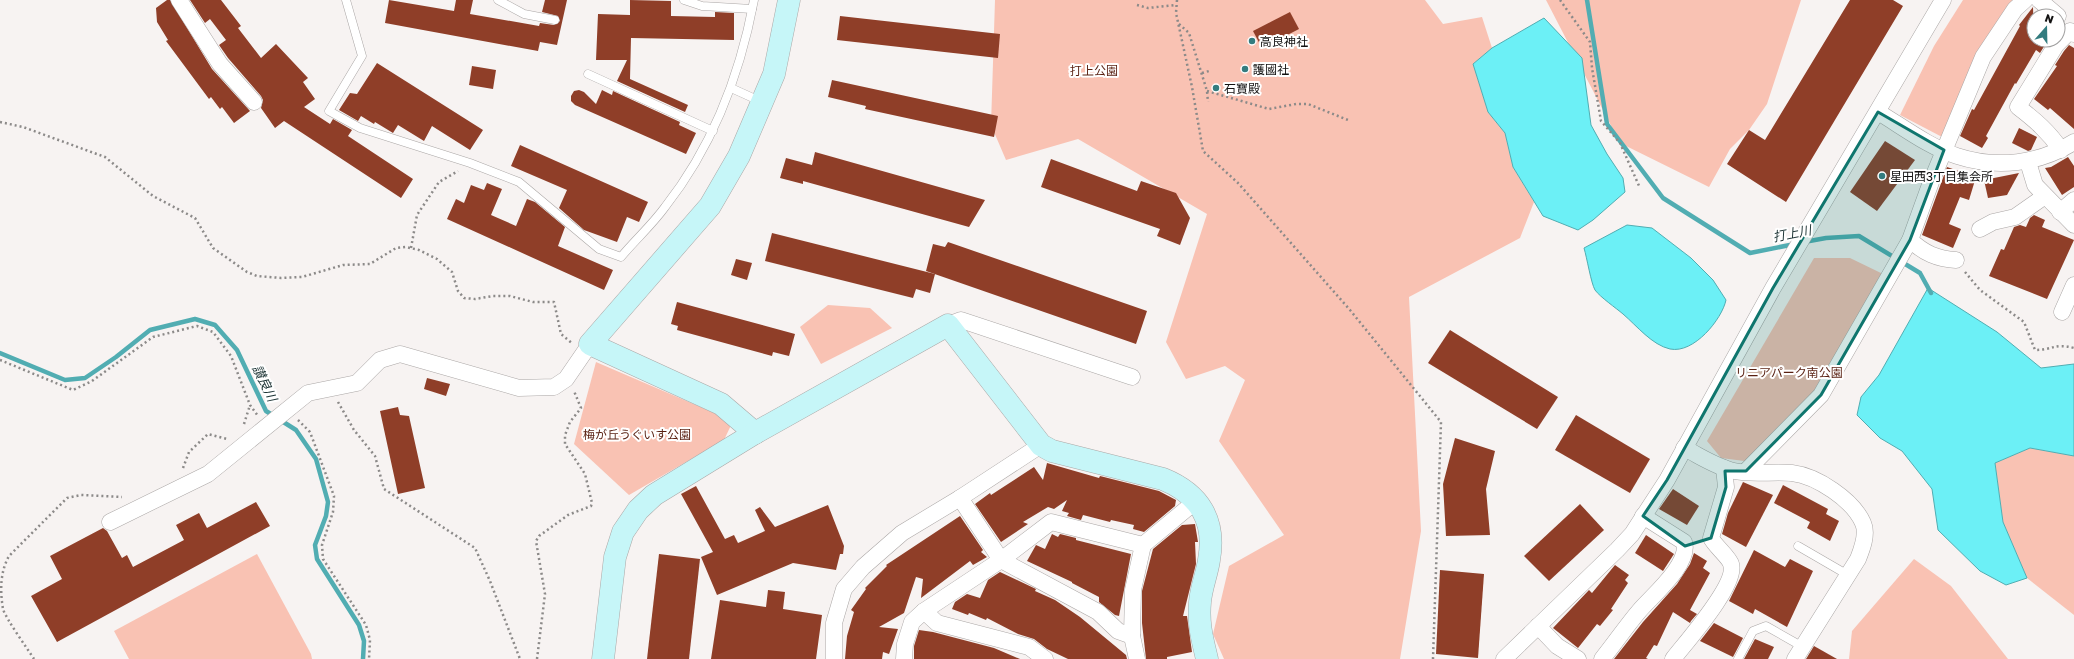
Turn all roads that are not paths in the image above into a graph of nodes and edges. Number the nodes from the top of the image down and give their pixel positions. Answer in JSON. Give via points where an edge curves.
{"nodes":[{"id":1,"x":179,"y":0,"type":"edge"},
{"id":2,"x":346,"y":0,"type":"edge"},
{"id":3,"x":498,"y":0,"type":"edge"},
{"id":4,"x":684,"y":0,"type":"edge"},
{"id":5,"x":754,"y":0,"type":"edge"},
{"id":6,"x":789,"y":0,"type":"edge"},
{"id":7,"x":1943,"y":0,"type":"edge"},
{"id":8,"x":2025,"y":0,"type":"edge"},
{"id":9,"x":2039,"y":0,"type":"edge"},
{"id":10,"x":2048,"y":8,"type":"edge"},
{"id":11,"x":752,"y":9,"type":"junction"},
{"id":12,"x":555,"y":20,"type":"dead end"},
{"id":13,"x":2066,"y":23,"type":"edge"},
{"id":14,"x":2072,"y":32,"type":"edge"},
{"id":15,"x":588,"y":74,"type":"dead end"},
{"id":16,"x":731,"y":88,"type":"junction"},
{"id":17,"x":254,"y":102,"type":"dead end"},
{"id":18,"x":762,"y":102,"type":"junction"},
{"id":19,"x":1878,"y":112,"type":"junction"},
{"id":20,"x":713,"y":131,"type":"junction"},
{"id":21,"x":2074,"y":142,"type":"edge"},
{"id":22,"x":1944,"y":150,"type":"junction"},
{"id":23,"x":2061,"y":150,"type":"junction"},
{"id":24,"x":2028,"y":162,"type":"junction"},
{"id":25,"x":2045,"y":196,"type":"junction"},
{"id":26,"x":2074,"y":200,"type":"edge"},
{"id":27,"x":2060,"y":212,"type":"junction"},
{"id":28,"x":2074,"y":225,"type":"edge"},
{"id":29,"x":1980,"y":229,"type":"dead end"},
{"id":30,"x":1910,"y":240,"type":"junction"},
{"id":31,"x":1958,"y":264,"type":"road end"},
{"id":32,"x":2074,"y":285,"type":"edge"},
{"id":33,"x":2062,"y":312,"type":"dead end"},
{"id":34,"x":948,"y":325,"type":"junction"},
{"id":35,"x":587,"y":348,"type":"junction"},
{"id":36,"x":1132,"y":377,"type":"dead end"},
{"id":37,"x":755,"y":433,"type":"junction"},
{"id":38,"x":1041,"y":445,"type":"junction"},
{"id":39,"x":1684,"y":448,"type":"junction"},
{"id":40,"x":1724,"y":468,"type":"junction"},
{"id":41,"x":1746,"y":471,"type":"junction"},
{"id":42,"x":960,"y":498,"type":"junction"},
{"id":43,"x":1196,"y":501,"type":"junction"},
{"id":44,"x":1644,"y":516,"type":"junction"},
{"id":45,"x":110,"y":522,"type":"dead end"},
{"id":46,"x":1710,"y":538,"type":"junction"},
{"id":47,"x":1143,"y":545,"type":"junction"},
{"id":48,"x":1685,"y":546,"type":"junction"},
{"id":49,"x":1798,"y":546,"type":"dead end"},
{"id":50,"x":1001,"y":560,"type":"junction"},
{"id":51,"x":1848,"y":575,"type":"junction"},
{"id":52,"x":924,"y":611,"type":"junction"},
{"id":53,"x":1538,"y":626,"type":"junction"},
{"id":54,"x":1132,"y":636,"type":"junction"},
{"id":55,"x":1799,"y":653,"type":"edge"},
{"id":56,"x":603,"y":659,"type":"edge"},
{"id":57,"x":834,"y":659,"type":"edge"},
{"id":58,"x":904,"y":659,"type":"edge"},
{"id":59,"x":1045,"y":659,"type":"edge"},
{"id":60,"x":1137,"y":659,"type":"edge"},
{"id":61,"x":1207,"y":659,"type":"edge"},
{"id":62,"x":1504,"y":659,"type":"edge"},
{"id":63,"x":1578,"y":659,"type":"edge"},
{"id":64,"x":1602,"y":659,"type":"edge"},
{"id":65,"x":1673,"y":659,"type":"edge"},
{"id":66,"x":1738,"y":659,"type":"edge"}],
"edges":[{"from":1,"to":17,"type":"street","via":[[220,64]]},
{"from":2,"to":20,"type":"lane","via":[[362,56],[329,111],[360,128],[470,163],[519,182],[599,249],[621,257],[665,207],[706,146]]},
{"from":3,"to":12,"type":"lane","via":[[524,14]]},
{"from":4,"to":11,"type":"lane","via":[[702,6]]},
{"from":5,"to":11,"type":"lane"},
{"from":6,"to":18,"type":"street","via":[[774,74]]},
{"from":7,"to":19,"type":"street"},
{"from":8,"to":22,"type":"street","via":[[2014,9],[1983,57]]},
{"from":9,"to":10,"type":"street"},
{"from":11,"to":16,"type":"lane","via":[[748,33]]},
{"from":13,"to":14,"type":"street"},
{"from":14,"to":23,"type":"street","via":[[2056,45],[2018,107],[2051,136]]},
{"from":15,"to":20,"type":"lane"},
{"from":16,"to":18,"type":"lane"},
{"from":16,"to":20,"type":"lane"},
{"from":18,"to":35,"type":"street","via":[[739,156],[710,206]]},
{"from":19,"to":22,"type":"street"},
{"from":19,"to":39,"type":"street","via":[[1773,288]]},
{"from":21,"to":23,"type":"street"},
{"from":22,"to":24,"type":"street","via":[[1957,156],[1992,163]]},
{"from":22,"to":30,"type":"street"},
{"from":23,"to":24,"type":"street"},
{"from":24,"to":25,"type":"street","via":[[2035,185]]},
{"from":25,"to":27,"type":"street"},
{"from":25,"to":29,"type":"street","via":[[2015,217],[1993,222]]},
{"from":26,"to":27,"type":"street"},
{"from":27,"to":28,"type":"street"},
{"from":30,"to":31,"type":"street","via":[[1922,252]]},
{"from":30,"to":41,"type":"street","via":[[1821,395]]},
{"from":32,"to":33,"type":"street"},
{"from":34,"to":36,"type":"street","via":[[962,320]]},
{"from":34,"to":37,"type":"street"},
{"from":34,"to":38,"type":"street"},
{"from":35,"to":37,"type":"street","via":[[721,404]]},
{"from":35,"to":45,"type":"street","via":[[566,379],[554,387],[519,388],[400,354],[380,360],[357,383],[308,393],[208,474]]},
{"from":37,"to":56,"type":"street","via":[[654,495],[638,510],[623,532],[615,557]]},
{"from":38,"to":42,"type":"street"},
{"from":38,"to":43,"type":"street","via":[[1052,451],[1163,479],[1178,485]]},
{"from":39,"to":40,"type":"street"},
{"from":39,"to":44,"type":"street"},
{"from":40,"to":41,"type":"street"},
{"from":40,"to":46,"type":"street","via":[[1726,487]]},
{"from":41,"to":51,"type":"street","via":[[1794,473],[1838,493],[1853,507],[1864,524],[1864,542],[1858,559]]},
{"from":42,"to":50,"type":"street"},
{"from":42,"to":57,"type":"street","via":[[902,533],[844,589],[834,623]]},
{"from":43,"to":47,"type":"street"},
{"from":43,"to":61,"type":"street","via":[[1209,520],[1212,540],[1199,613],[1199,626]]},
{"from":44,"to":48,"type":"street","via":[[1684,542]]},
{"from":44,"to":53,"type":"street","via":[[1617,550]]},
{"from":46,"to":48,"type":"street"},
{"from":46,"to":65,"type":"street","via":[[1731,563],[1732,573],[1716,605]]},
{"from":47,"to":50,"type":"street","via":[[1051,522]]},
{"from":47,"to":54,"type":"street","via":[[1133,590]]},
{"from":48,"to":64,"type":"street","via":[[1682,558],[1665,584],[1640,610]]},
{"from":49,"to":51,"type":"lane"},
{"from":50,"to":52,"type":"street"},
{"from":50,"to":54,"type":"street","via":[[1098,612],[1118,631]]},
{"from":51,"to":55,"type":"street"},
{"from":52,"to":58,"type":"street","via":[[912,622],[904,644]]},
{"from":52,"to":59,"type":"street","via":[[937,623],[1029,647]]},
{"from":53,"to":62,"type":"street"},
{"from":53,"to":63,"type":"street","via":[[1557,646]]},
{"from":54,"to":60,"type":"street"},
{"from":55,"to":66,"type":"lane","via":[[1766,626],[1753,631]]}]}
